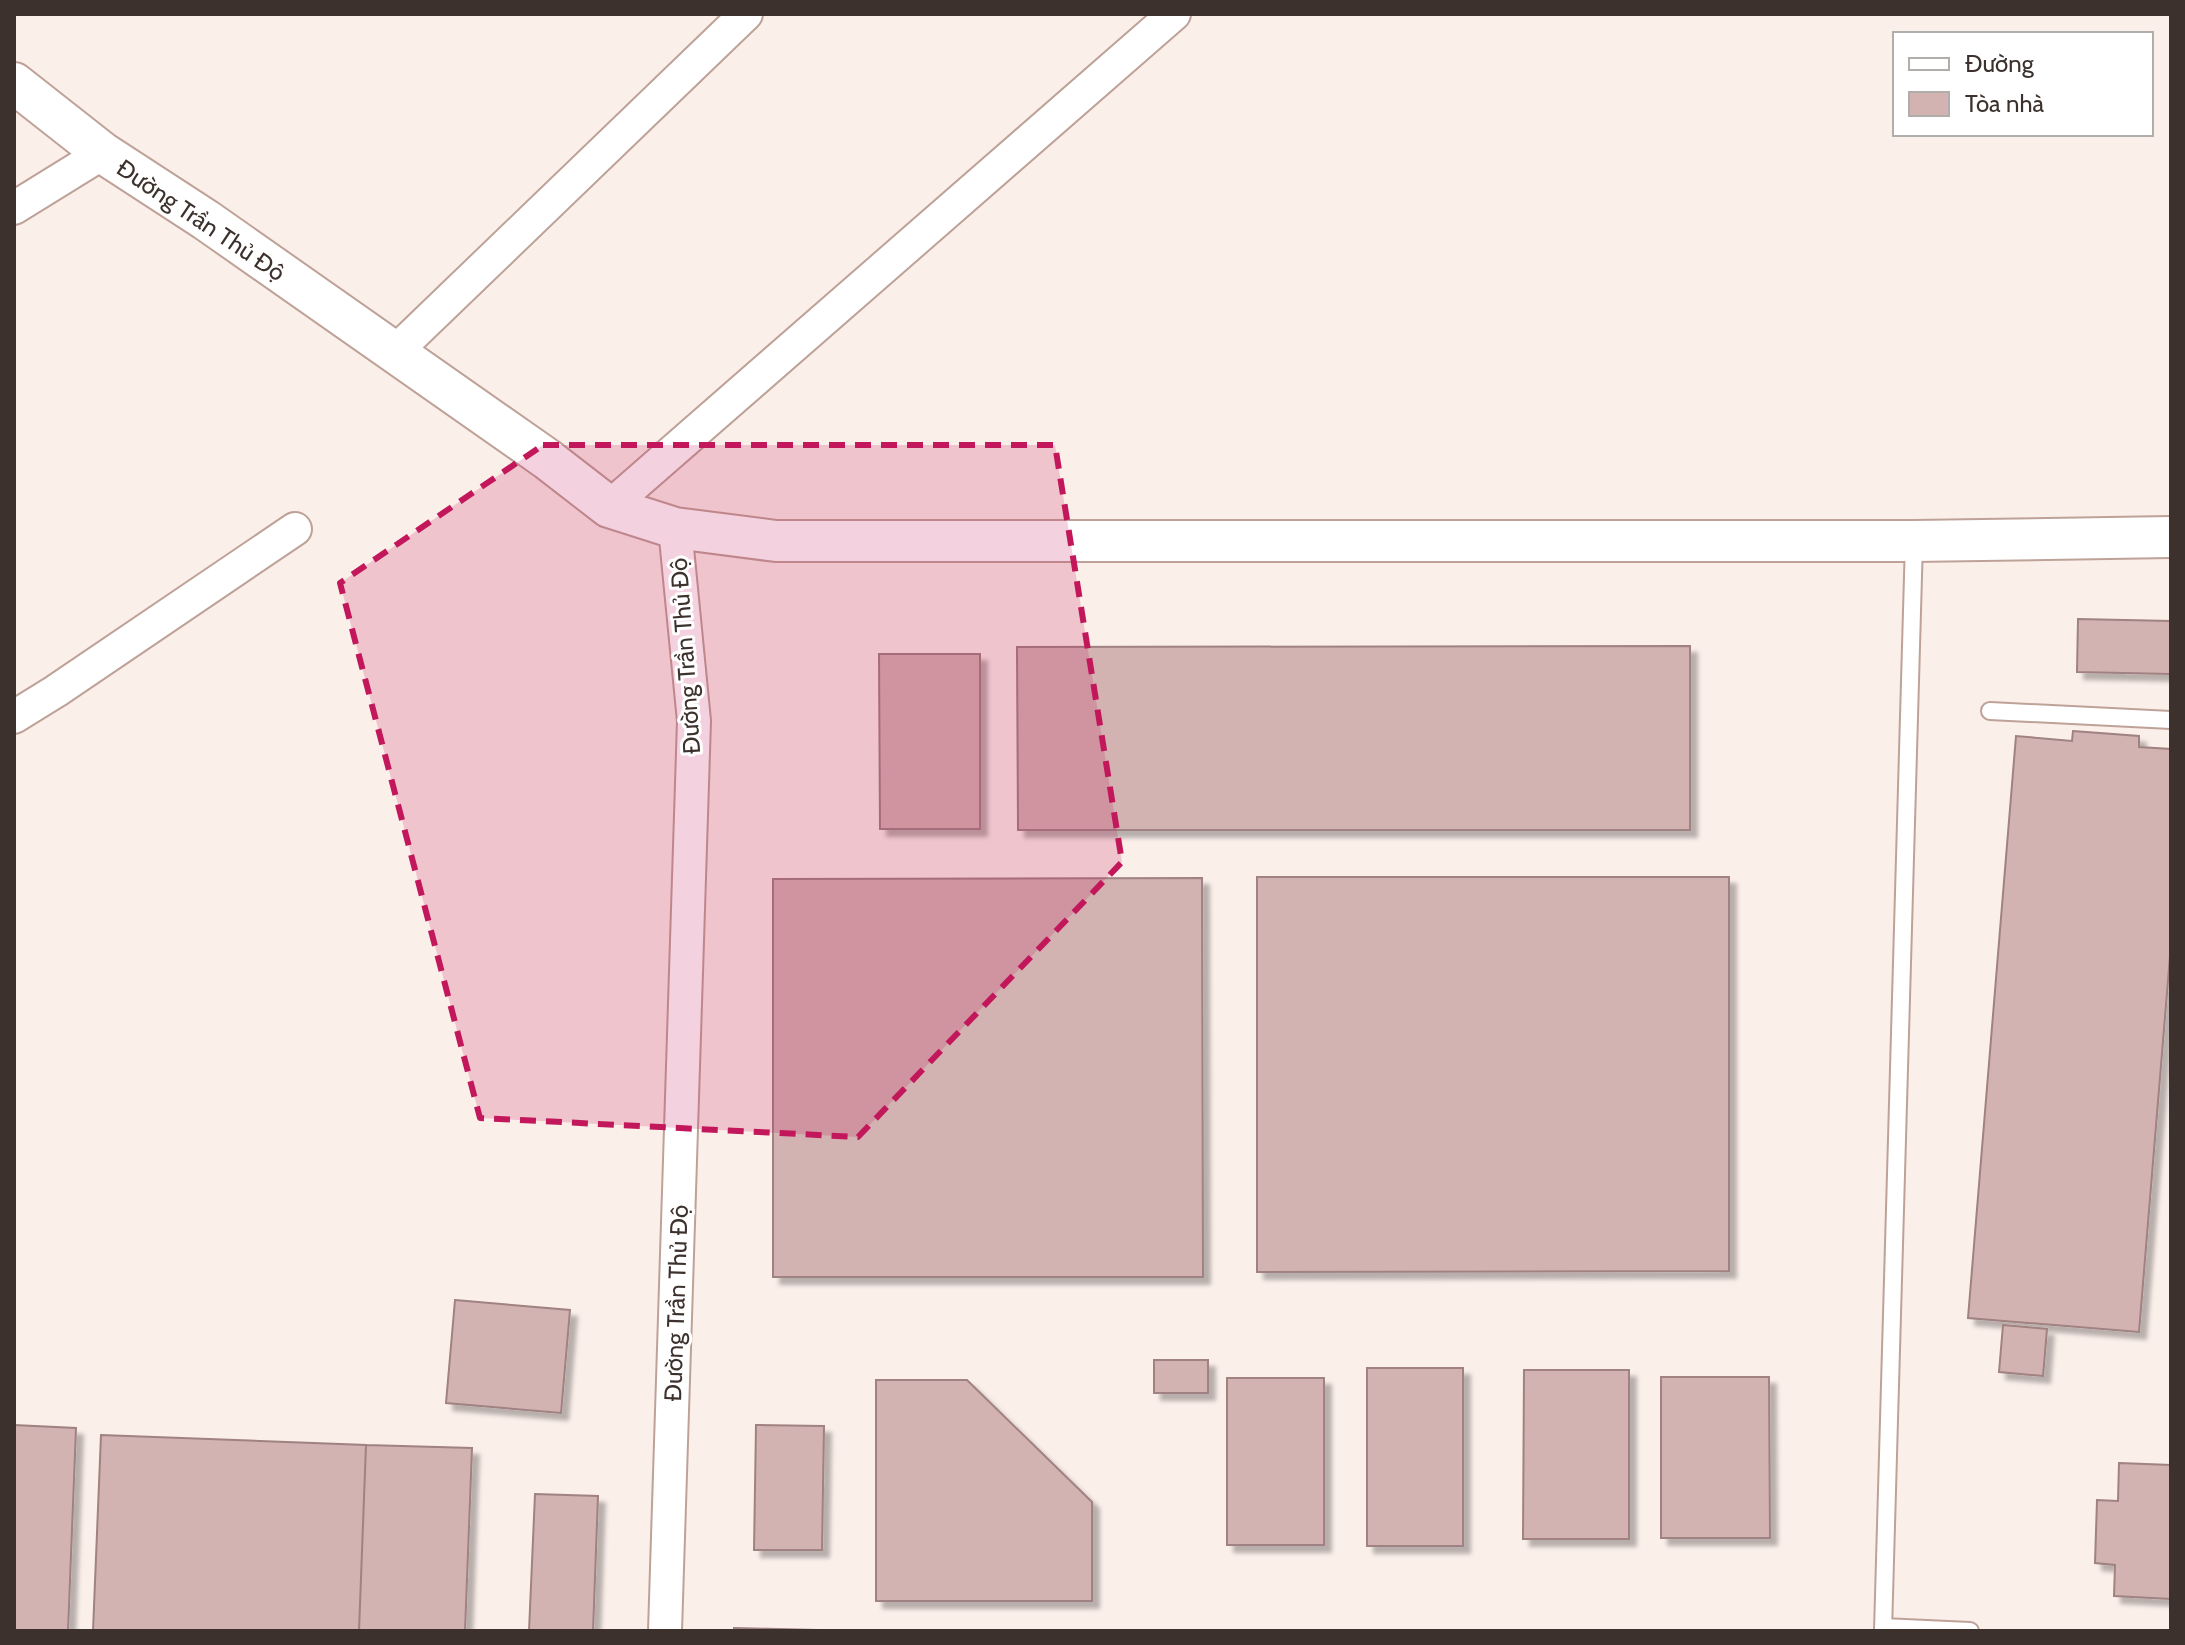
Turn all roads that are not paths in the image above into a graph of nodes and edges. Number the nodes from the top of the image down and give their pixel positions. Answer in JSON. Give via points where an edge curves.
{"nodes":[{"id":1,"x":746,"y":14,"type":"edge"},
{"id":2,"x":1174,"y":14,"type":"edge"},
{"id":3,"x":14,"y":83,"type":"edge"},
{"id":4,"x":103,"y":153,"type":"junction"},
{"id":5,"x":14,"y":208,"type":"edge"},
{"id":6,"x":395,"y":352,"type":"junction"},
{"id":7,"x":609,"y":507,"type":"junction"},
{"id":8,"x":675,"y":528,"type":"junction"},
{"id":9,"x":295,"y":529,"type":"dead end"},
{"id":10,"x":2171,"y":537,"type":"edge"},
{"id":11,"x":1914,"y":541,"type":"junction"},
{"id":12,"x":1990,"y":711,"type":"dead end"},
{"id":13,"x":14,"y":717,"type":"edge"},
{"id":14,"x":2171,"y":720,"type":"edge"},
{"id":15,"x":1883,"y":1629,"type":"edge"},
{"id":16,"x":665,"y":1631,"type":"edge"},
{"id":17,"x":1970,"y":1631,"type":"edge"}],
"edges":[{"from":1,"to":6,"type":"street"},
{"from":2,"to":7,"type":"street"},
{"from":3,"to":4,"type":"street","name":"Đường Trần Thủ Độ"},
{"from":4,"to":5,"type":"street"},
{"from":4,"to":6,"type":"street","name":"Đường Trần Thủ Độ"},
{"from":6,"to":7,"type":"street","name":"Đường Trần Thủ Độ"},
{"from":7,"to":8,"type":"street","name":"Đường Trần Thủ Độ"},
{"from":8,"to":11,"type":"street","via":[[776,541]]},
{"from":8,"to":16,"type":"street","name":"Đường Trần Thủ Độ","via":[[694,721]]},
{"from":9,"to":13,"type":"street"},
{"from":10,"to":11,"type":"street"},
{"from":11,"to":15,"type":"lane"},
{"from":12,"to":14,"type":"lane"},
{"from":15,"to":17,"type":"lane"}]}
